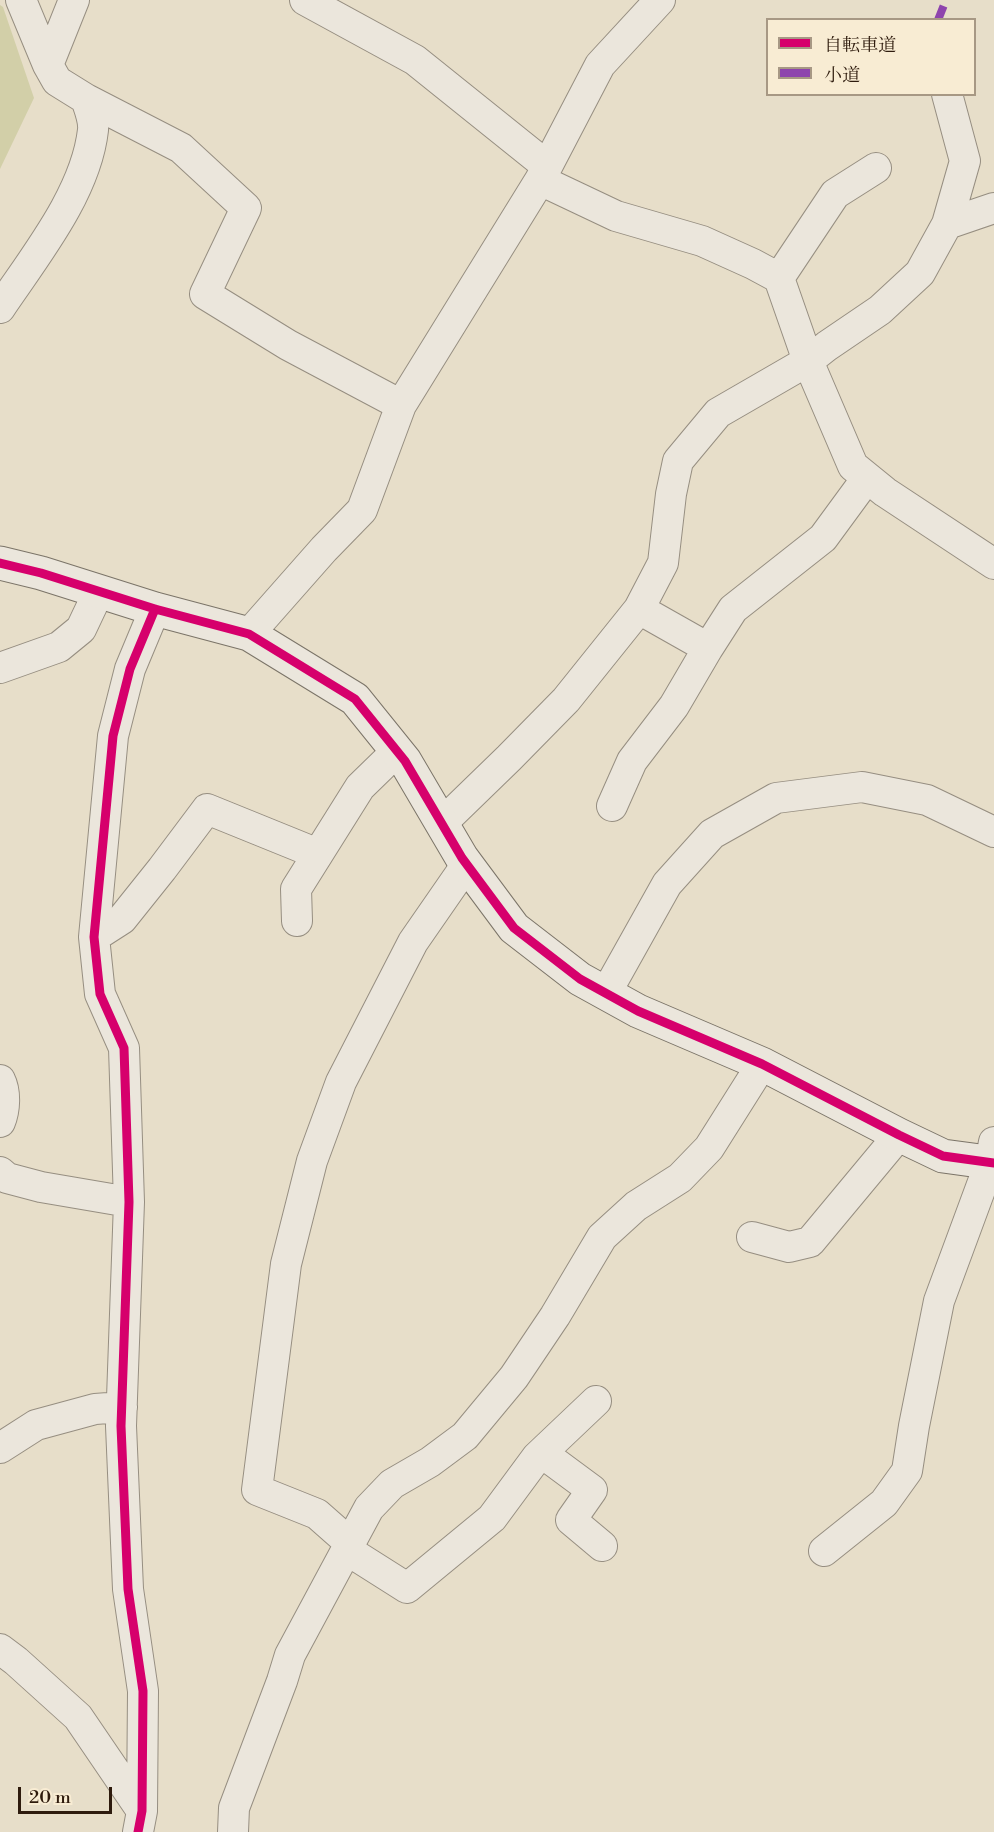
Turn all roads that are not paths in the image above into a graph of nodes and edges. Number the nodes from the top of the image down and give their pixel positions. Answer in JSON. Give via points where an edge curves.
{"nodes":[{"id":1,"x":21,"y":0,"type":"edge"},
{"id":2,"x":75,"y":0,"type":"edge"},
{"id":3,"x":304,"y":0,"type":"edge"},
{"id":4,"x":660,"y":0,"type":"edge"},
{"id":5,"x":48,"y":65,"type":"junction"},
{"id":6,"x":948,"y":96,"type":"edge"},
{"id":7,"x":86,"y":99,"type":"junction"},
{"id":8,"x":876,"y":168,"type":"dead end"},
{"id":9,"x":543,"y":173,"type":"junction"},
{"id":10,"x":994,"y":208,"type":"edge"},
{"id":11,"x":947,"y":224,"type":"junction"},
{"id":12,"x":778,"y":278,"type":"junction"},
{"id":13,"x":0,"y":308,"type":"edge"},
{"id":14,"x":808,"y":361,"type":"junction"},
{"id":15,"x":401,"y":405,"type":"junction"},
{"id":16,"x":867,"y":478,"type":"junction"},
{"id":17,"x":0,"y":563,"type":"edge"},
{"id":18,"x":994,"y":564,"type":"edge"},
{"id":19,"x":99,"y":591,"type":"junction"},
{"id":20,"x":154,"y":609,"type":"junction"},
{"id":21,"x":639,"y":609,"type":"junction"},
{"id":22,"x":249,"y":634,"type":"junction"},
{"id":23,"x":708,"y":648,"type":"junction"},
{"id":24,"x":0,"y":668,"type":"edge"},
{"id":25,"x":397,"y":751,"type":"junction"},
{"id":26,"x":612,"y":806,"type":"dead end"},
{"id":27,"x":442,"y":823,"type":"junction"},
{"id":28,"x":994,"y":832,"type":"edge"},
{"id":29,"x":318,"y":854,"type":"junction"},
{"id":30,"x":467,"y":864,"type":"junction"},
{"id":31,"x":297,"y":921,"type":"dead end"},
{"id":32,"x":94,"y":937,"type":"junction"},
{"id":33,"x":606,"y":993,"type":"junction"},
{"id":34,"x":762,"y":1064,"type":"junction"},
{"id":35,"x":0,"y":1080,"type":"edge"},
{"id":36,"x":0,"y":1122,"type":"edge"},
{"id":37,"x":899,"y":1135,"type":"junction"},
{"id":38,"x":993,"y":1156,"type":"edge"},
{"id":39,"x":0,"y":1172,"type":"edge"},
{"id":40,"x":129,"y":1202,"type":"junction"},
{"id":41,"x":752,"y":1237,"type":"dead end"},
{"id":42,"x":596,"y":1401,"type":"dead end"},
{"id":43,"x":122,"y":1407,"type":"junction"},
{"id":44,"x":0,"y":1448,"type":"edge"},
{"id":45,"x":542,"y":1453,"type":"junction"},
{"id":46,"x":602,"y":1546,"type":"dead end"},
{"id":47,"x":349,"y":1547,"type":"junction"},
{"id":48,"x":824,"y":1551,"type":"dead end"},
{"id":49,"x":0,"y":1649,"type":"edge"},
{"id":50,"x":140,"y":1822,"type":"edge"},
{"id":51,"x":234,"y":1832,"type":"edge"}],
"edges":[{"from":1,"to":5,"type":"street"},
{"from":2,"to":5,"type":"street"},
{"from":3,"to":9,"type":"street","via":[[415,60]]},
{"from":4,"to":9,"type":"street","via":[[600,65]]},
{"from":5,"to":7,"type":"street","via":[[57,81]]},
{"from":6,"to":11,"type":"street","via":[[965,161]]},
{"from":7,"to":13,"type":"street","via":[[94,128],[83,172],[54,228]]},
{"from":7,"to":15,"type":"street","via":[[181,147],[246,208],[205,294],[288,345]]},
{"from":8,"to":12,"type":"street","via":[[835,194]]},
{"from":9,"to":12,"type":"street","via":[[616,216],[702,241]]},
{"from":9,"to":15,"type":"street"},
{"from":10,"to":11,"type":"street"},
{"from":11,"to":14,"type":"street","via":[[920,273],[880,310]]},
{"from":12,"to":14,"type":"street"},
{"from":14,"to":16,"type":"street","via":[[853,466]]},
{"from":14,"to":21,"type":"street","via":[[718,413],[678,461],[663,563]]},
{"from":15,"to":22,"type":"street","via":[[362,510]]},
{"from":16,"to":18,"type":"street"},
{"from":16,"to":23,"type":"street","via":[[823,538],[733,609]]},
{"from":17,"to":19,"type":"street"},
{"from":19,"to":20,"type":"street"},
{"from":19,"to":24,"type":"street","via":[[81,629],[58,647]]},
{"from":20,"to":22,"type":"street"},
{"from":20,"to":32,"type":"street","via":[[130,669],[113,736]]},
{"from":21,"to":23,"type":"street"},
{"from":21,"to":27,"type":"street","via":[[566,700]]},
{"from":22,"to":25,"type":"street","via":[[355,699]]},
{"from":23,"to":26,"type":"street","via":[[674,706],[632,761]]},
{"from":25,"to":27,"type":"street"},
{"from":25,"to":29,"type":"street","via":[[360,787]]},
{"from":27,"to":30,"type":"street"},
{"from":28,"to":33,"type":"street","via":[[927,800],[862,787],[776,798],[712,834],[666,884]]},
{"from":29,"to":31,"type":"street","via":[[296,889]]},
{"from":29,"to":32,"type":"street","via":[[207,809],[122,919]]},
{"from":30,"to":33,"type":"street","via":[[514,928],[579,979]]},
{"from":30,"to":47,"type":"street","via":[[413,942],[341,1082],[312,1161],[286,1264],[257,1490],[317,1514]]},
{"from":32,"to":40,"type":"street","via":[[100,994],[124,1048]]},
{"from":33,"to":34,"type":"street","via":[[638,1011]]},
{"from":34,"to":37,"type":"street"},
{"from":34,"to":47,"type":"street","via":[[709,1148],[680,1178],[636,1206],[602,1237],[514,1377],[465,1436],[392,1484],[369,1508]]},
{"from":35,"to":36,"type":"street","via":[[4,1112]]},
{"from":37,"to":38,"type":"street","via":[[943,1156]]},
{"from":37,"to":41,"type":"street","via":[[810,1242],[789,1247]]},
{"from":38,"to":48,"type":"street","via":[[939,1300],[907,1471],[885,1503]]},
{"from":39,"to":40,"type":"street","via":[[7,1178],[41,1187]]},
{"from":40,"to":43,"type":"street"},
{"from":42,"to":45,"type":"street"},
{"from":43,"to":44,"type":"street","via":[[95,1409],[36,1425]]},
{"from":43,"to":50,"type":"street","via":[[128,1589],[143,1691]]},
{"from":45,"to":46,"type":"street","via":[[592,1490],[571,1520]]},
{"from":45,"to":47,"type":"street","via":[[492,1518],[407,1588]]},
{"from":47,"to":51,"type":"street","via":[[290,1655],[234,1809]]},
{"from":49,"to":50,"type":"street","via":[[78,1717]]}]}
